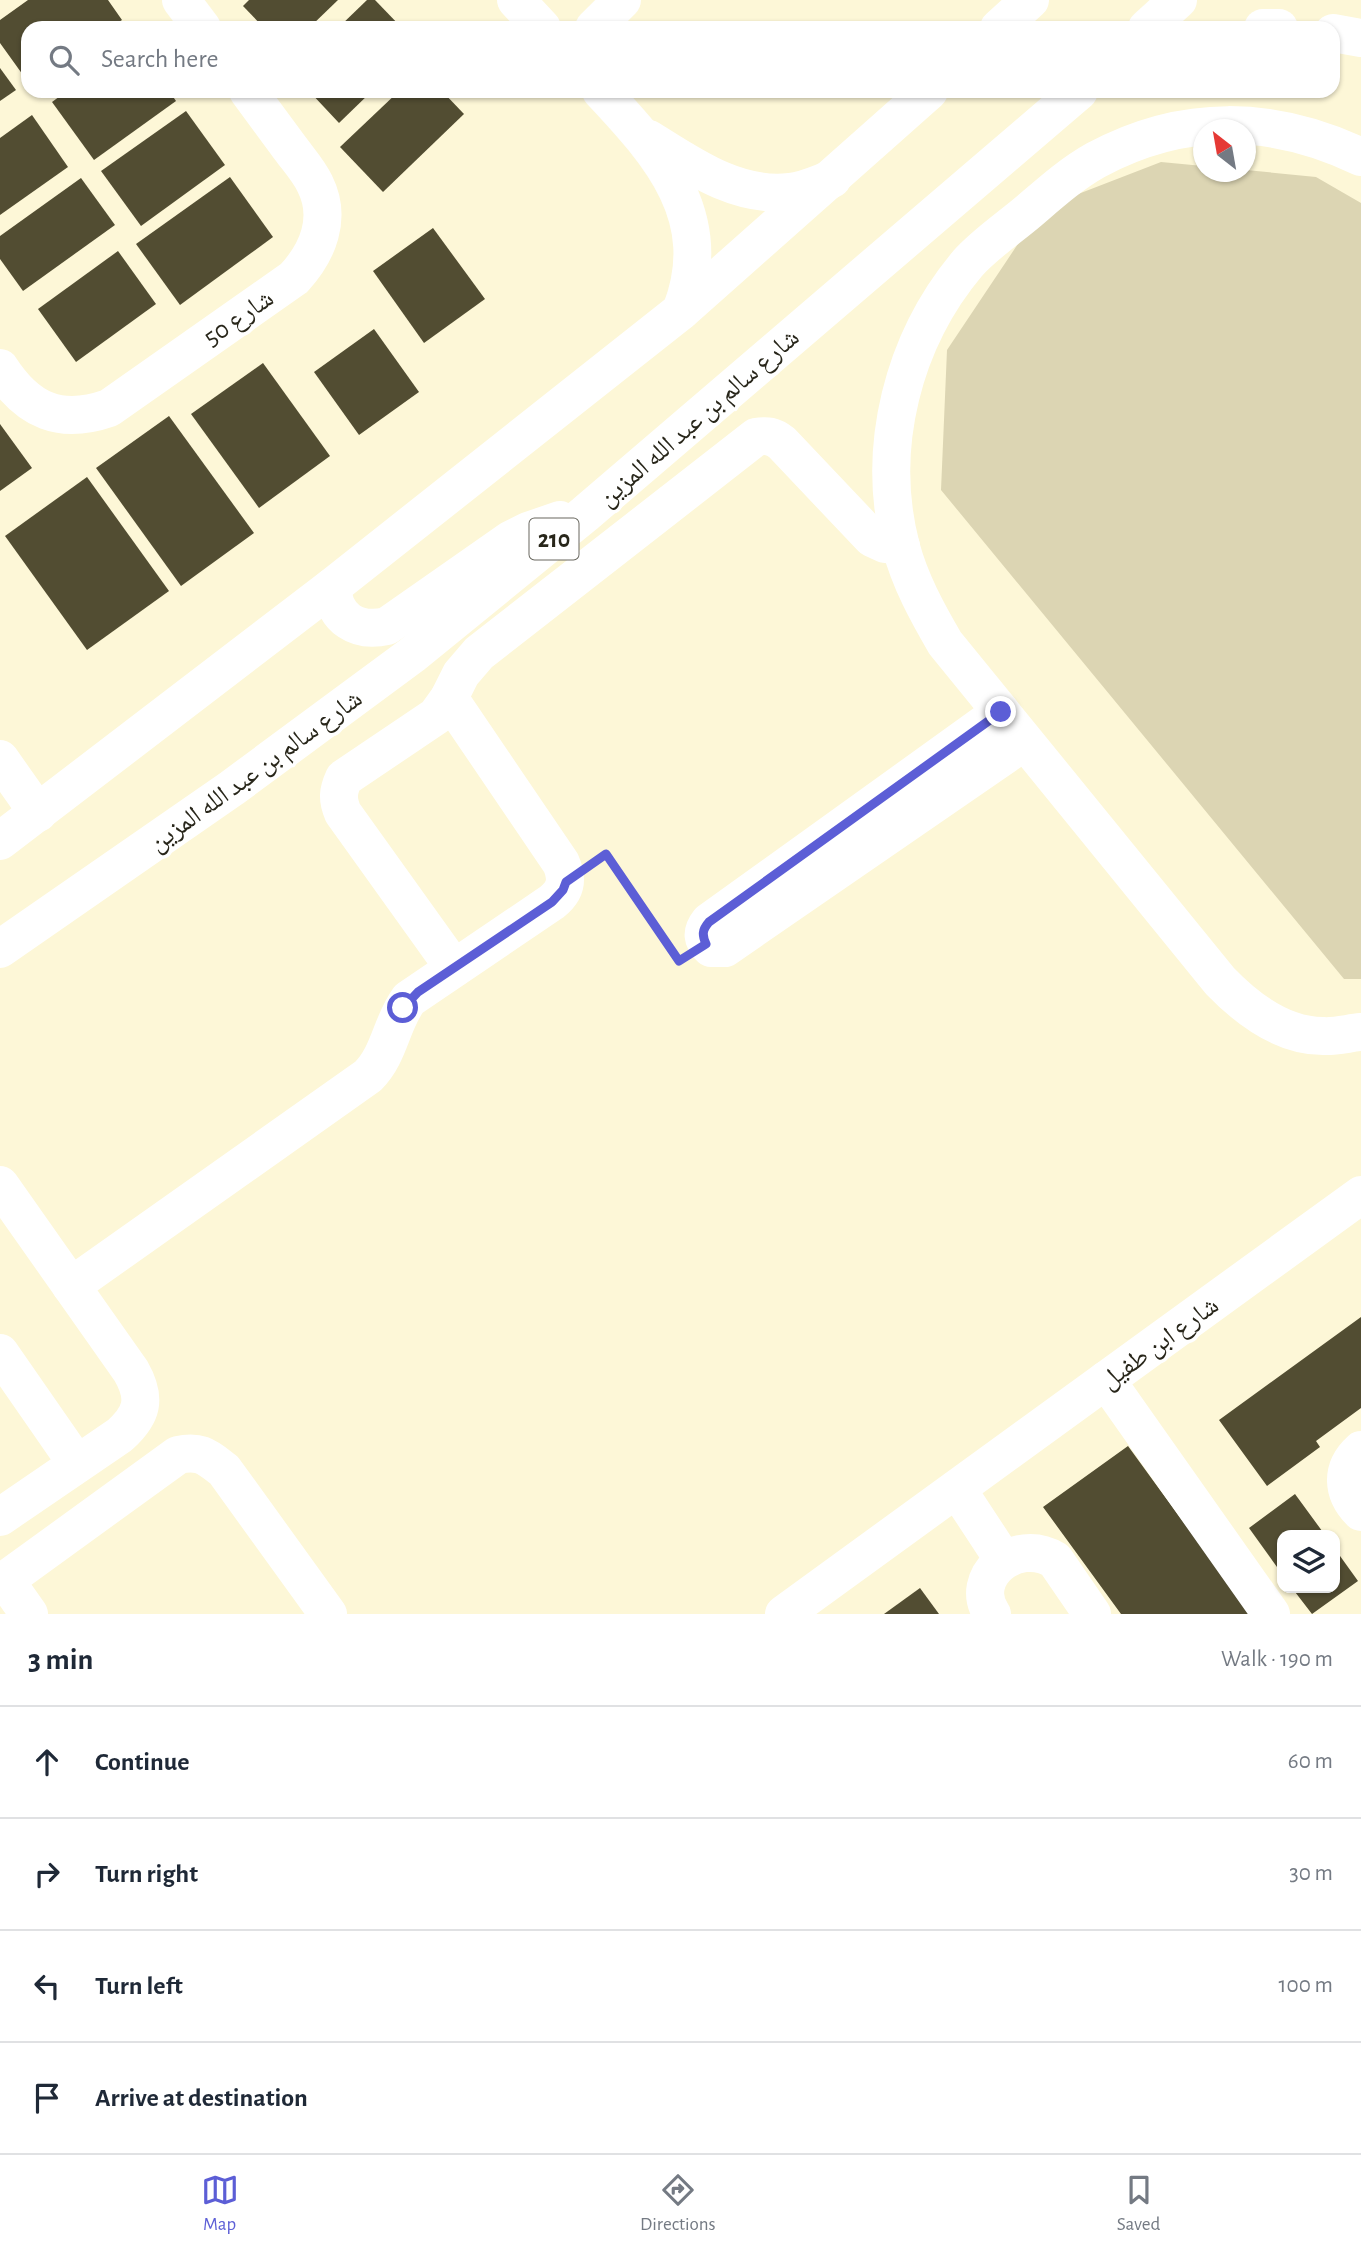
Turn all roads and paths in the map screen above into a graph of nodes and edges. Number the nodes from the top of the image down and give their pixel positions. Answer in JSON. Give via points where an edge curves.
{"nodes":[{"id":1,"x":181,"y":0,"type":"edge"},
{"id":2,"x":516,"y":0,"type":"edge"},
{"id":3,"x":622,"y":0,"type":"edge"},
{"id":4,"x":988,"y":0,"type":"edge"},
{"id":5,"x":1030,"y":0,"type":"edge"},
{"id":6,"x":1178,"y":0,"type":"edge"},
{"id":7,"x":197,"y":21,"type":"edge"},
{"id":8,"x":536,"y":21,"type":"edge"},
{"id":9,"x":601,"y":21,"type":"edge"},
{"id":10,"x":978,"y":21,"type":"edge"},
{"id":11,"x":1007,"y":21,"type":"edge"},
{"id":12,"x":1155,"y":21,"type":"edge"},
{"id":13,"x":1340,"y":34,"type":"edge"},
{"id":14,"x":1361,"y":38,"type":"edge"},
{"id":15,"x":253,"y":98,"type":"edge"},
{"id":16,"x":608,"y":98,"type":"edge"},
{"id":17,"x":921,"y":98,"type":"edge"},
{"id":18,"x":1071,"y":98,"type":"edge"},
{"id":19,"x":641,"y":134,"type":"junction"},
{"id":20,"x":1361,"y":157,"type":"edge"},
{"id":21,"x":832,"y":179,"type":"junction"},
{"id":22,"x":681,"y":312,"type":"junction"},
{"id":23,"x":0,"y":369,"type":"edge"},
{"id":24,"x":585,"y":514,"type":"junction"},
{"id":25,"x":901,"y":546,"type":"junction"},
{"id":26,"x":332,"y":587,"type":"junction"},
{"id":27,"x":449,"y":698,"type":"junction"},
{"id":28,"x":1001,"y":712,"type":"junction"},
{"id":29,"x":1024,"y":742,"type":"junction"},
{"id":30,"x":0,"y":760,"type":"edge"},
{"id":31,"x":38,"y":813,"type":"junction"},
{"id":32,"x":0,"y":841,"type":"edge"},
{"id":33,"x":566,"y":882,"type":"junction"},
{"id":34,"x":706,"y":944,"type":"junction"},
{"id":35,"x":0,"y":949,"type":"edge"},
{"id":36,"x":454,"y":968,"type":"junction"},
{"id":37,"x":1361,"y":1032,"type":"edge"},
{"id":38,"x":0,"y":1185,"type":"edge"},
{"id":39,"x":1361,"y":1195,"type":"edge"},
{"id":40,"x":71,"y":1286,"type":"junction"},
{"id":41,"x":0,"y":1353,"type":"edge"},
{"id":42,"x":1106,"y":1380,"type":"junction"},
{"id":43,"x":1361,"y":1450,"type":"edge"},
{"id":44,"x":78,"y":1464,"type":"junction"},
{"id":45,"x":957,"y":1489,"type":"junction"},
{"id":46,"x":3,"y":1508,"type":"edge"},
{"id":47,"x":1361,"y":1512,"type":"edge"},
{"id":48,"x":1003,"y":1559,"type":"junction"},
{"id":49,"x":2,"y":1582,"type":"edge"},
{"id":50,"x":29,"y":1614,"type":"edge"},
{"id":51,"x":328,"y":1614,"type":"edge"},
{"id":52,"x":784,"y":1614,"type":"edge"},
{"id":53,"x":992,"y":1614,"type":"edge"},
{"id":54,"x":1092,"y":1614,"type":"edge"},
{"id":55,"x":1271,"y":1614,"type":"edge"}],
"edges":[{"from":1,"to":7,"type":"main road"},
{"from":2,"to":8,"type":"main road"},
{"from":3,"to":9,"type":"main road"},
{"from":4,"to":10,"type":"main road"},
{"from":5,"to":11,"type":"main road"},
{"from":6,"to":12,"type":"main road"},
{"from":13,"to":14,"type":"main road"},
{"from":15,"to":23,"type":"main road","name":"شارع 50","via":[[315,184],[321,204],[318,245],[294,278],[109,408],[90,415],[51,413],[33,405]]},
{"from":16,"to":19,"type":"main road"},
{"from":17,"to":21,"type":"main road"},
{"from":18,"to":24,"type":"main road","name":"شارع سالم بن عبد الله المزين","number":"210"},
{"from":19,"to":21,"type":"main road","via":[[710,176],[750,191],[792,192]]},
{"from":19,"to":22,"type":"main road","via":[[683,201],[690,222],[694,268]]},
{"from":20,"to":25,"type":"main road","via":[[1298,132],[1228,124],[1159,134],[1095,161],[1065,180],[970,261],[926,324],[911,358],[893,432],[891,471]]},
{"from":21,"to":22,"type":"main road"},
{"from":22,"to":26,"type":"main road"},
{"from":24,"to":26,"type":"main road","via":[[510,540],[387,626],[360,628],[348,622],[338,612]]},
{"from":24,"to":35,"type":"main road","name":"شارع سالم بن عبد الله المزين","number":"210","via":[[323,723]]},
{"from":25,"to":27,"type":"main road","via":[[872,538],[775,437],[756,437],[479,653]]},
{"from":25,"to":28,"type":"main road","via":[[912,580],[939,633]]},
{"from":26,"to":31,"type":"main road"},
{"from":27,"to":33,"type":"main road","via":[[561,863]]},
{"from":27,"to":36,"type":"main road","via":[[436,716],[344,778],[338,802]]},
{"from":28,"to":29,"type":"main road"},
{"from":28,"to":34,"type":"main road","via":[[709,922],[704,928]]},
{"from":29,"to":34,"type":"main road","via":[[725,948]]},
{"from":29,"to":37,"type":"main road","via":[[1241,1003],[1293,1031],[1323,1037]]},
{"from":30,"to":31,"type":"main road"},
{"from":31,"to":32,"type":"main road"},
{"from":33,"to":34,"type":"path","via":[[606,854],[679,961]]},
{"from":33,"to":36,"type":"main road","via":[[552,902]]},
{"from":36,"to":40,"type":"main road","via":[[409,999],[380,1062],[368,1076]]},
{"from":38,"to":40,"type":"main road"},
{"from":39,"to":42,"type":"main road","name":"شارع ابن طفيل"},
{"from":40,"to":44,"type":"main road","via":[[138,1382],[140,1395],[135,1421]]},
{"from":41,"to":44,"type":"main road"},
{"from":42,"to":45,"type":"main road","name":"شارع ابن طفيل"},
{"from":42,"to":55,"type":"main road"},
{"from":43,"to":47,"type":"main road","via":[[1348,1467],[1345,1481],[1346,1491]]},
{"from":44,"to":46,"type":"main road"},
{"from":45,"to":48,"type":"main road"},
{"from":45,"to":52,"type":"main road","name":"شارع ابن طفيل"},
{"from":48,"to":53,"type":"main road","via":[[987,1587]]},
{"from":48,"to":54,"type":"main road","via":[[1019,1552],[1046,1554]]},
{"from":49,"to":50,"type":"main road"},
{"from":49,"to":51,"type":"main road","via":[[178,1455],[191,1452],[205,1455],[225,1470]]}]}
